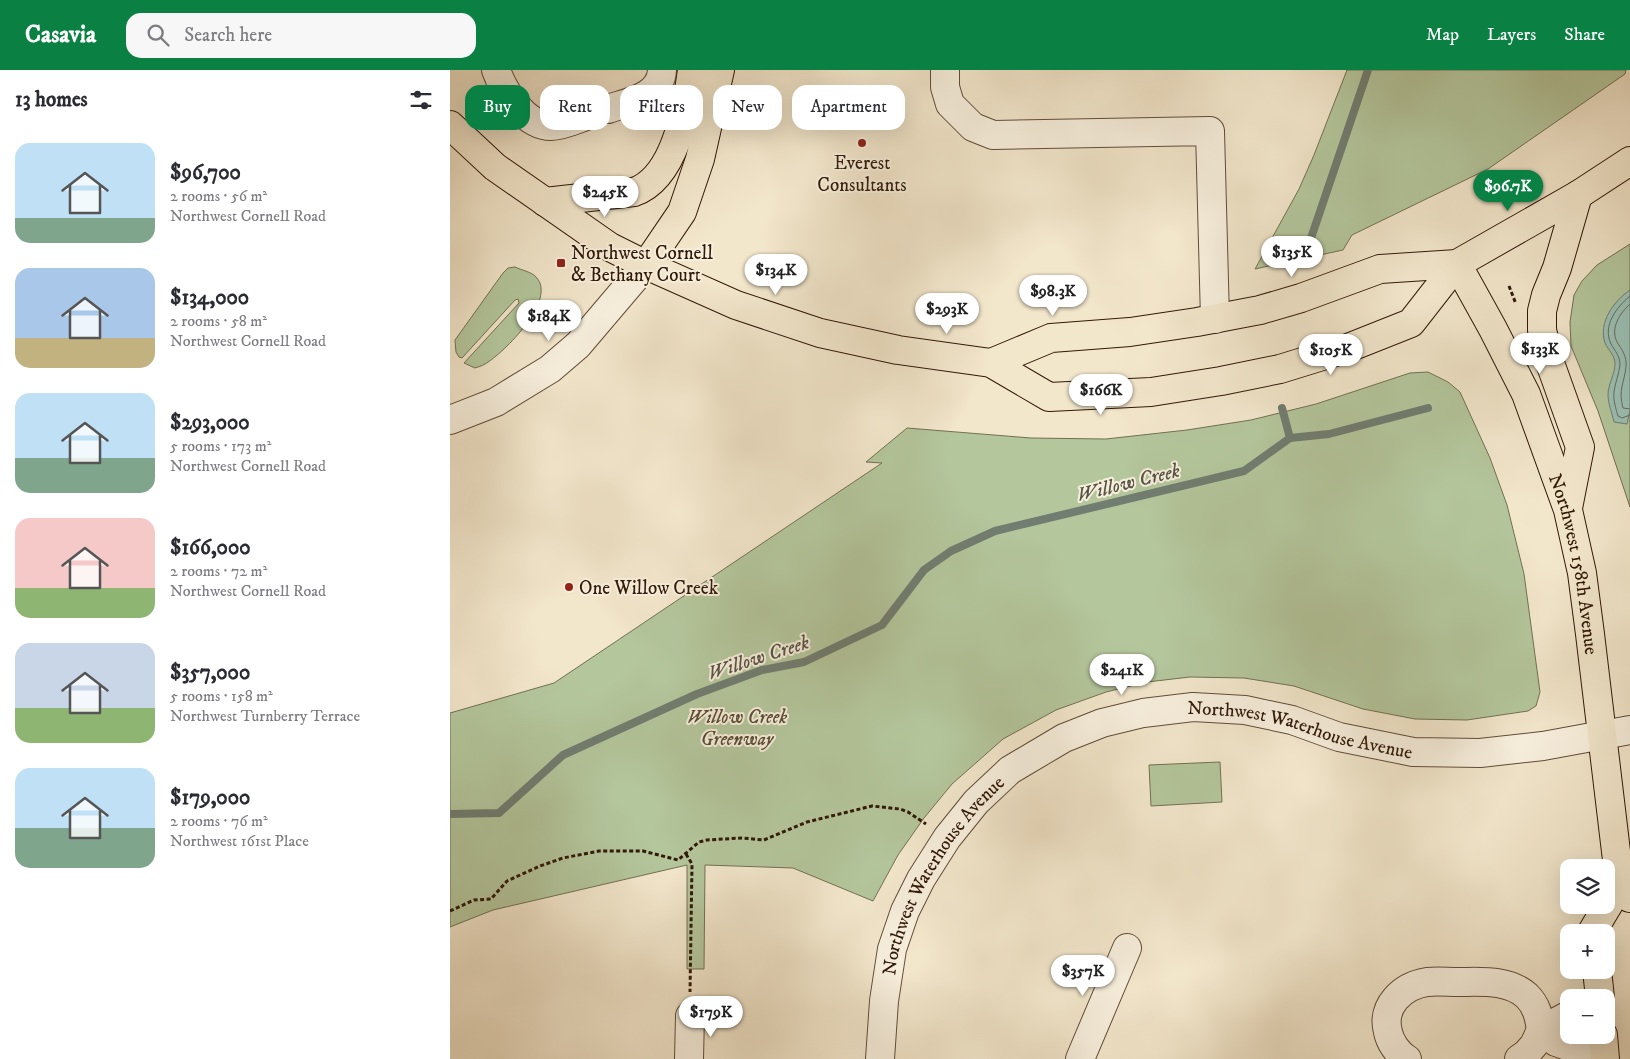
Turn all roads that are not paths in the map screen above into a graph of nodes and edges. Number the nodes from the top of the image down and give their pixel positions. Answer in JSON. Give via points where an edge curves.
{"nodes":[{"id":1,"x":496,"y":70,"type":"edge"},
{"id":2,"x":662,"y":70,"type":"edge"},
{"id":3,"x":692,"y":70,"type":"edge"},
{"id":4,"x":720,"y":70,"type":"edge"},
{"id":5,"x":945,"y":70,"type":"edge"},
{"id":6,"x":450,"y":125,"type":"edge"},
{"id":7,"x":1630,"y":161,"type":"edge"},
{"id":8,"x":1578,"y":195,"type":"junction"},
{"id":9,"x":545,"y":202,"type":"junction"},
{"id":10,"x":1457,"y":264,"type":"junction"},
{"id":11,"x":646,"y":266,"type":"junction"},
{"id":12,"x":1215,"y":319,"type":"junction"},
{"id":13,"x":991,"y":363,"type":"junction"},
{"id":14,"x":450,"y":420,"type":"edge"},
{"id":15,"x":1568,"y":510,"type":"junction"},
{"id":16,"x":1630,"y":730,"type":"edge"},
{"id":17,"x":1603,"y":735,"type":"junction"},
{"id":18,"x":1625,"y":891,"type":"edge"},
{"id":19,"x":1598,"y":924,"type":"edge"},
{"id":20,"x":1128,"y":948,"type":"dead end"},
{"id":21,"x":690,"y":1016,"type":"road end"},
{"id":22,"x":1560,"y":1020,"type":"edge"},
{"id":23,"x":1541,"y":1030,"type":"junction"},
{"id":24,"x":1604,"y":1044,"type":"edge"},
{"id":25,"x":689,"y":1059,"type":"edge"},
{"id":26,"x":880,"y":1059,"type":"edge"},
{"id":27,"x":1080,"y":1059,"type":"edge"},
{"id":28,"x":1407,"y":1059,"type":"edge"},
{"id":29,"x":1519,"y":1059,"type":"edge"},
{"id":30,"x":1588,"y":1059,"type":"edge"},
{"id":31,"x":1605,"y":1059,"type":"edge"}],
"edges":[{"from":1,"to":2,"type":"street","via":[[512,100],[526,117],[538,124],[552,126],[639,98],[654,90]]},
{"from":3,"to":9,"type":"main road","via":[[680,127],[671,155],[658,176],[634,192]]},
{"from":4,"to":11,"type":"main road","via":[[700,159],[682,212]]},
{"from":5,"to":12,"type":"street","via":[[950,104],[973,127],[993,135],[1210,131]]},
{"from":6,"to":9,"type":"main road","via":[[495,167]]},
{"from":7,"to":8,"type":"main road"},
{"from":8,"to":10,"type":"main road"},
{"from":8,"to":15,"type":"main road","via":[[1558,268],[1542,311],[1542,330],[1549,360],[1580,447]]},
{"from":9,"to":11,"type":"main road","via":[[610,247]]},
{"from":10,"to":12,"type":"main road","via":[[1380,269],[1260,310]]},
{"from":10,"to":13,"type":"main road","via":[[1411,323],[1348,348],[1221,382],[1151,392],[1049,397]]},
{"from":10,"to":15,"type":"main road","name":"Northwest 158th Avenue","via":[[1526,394]]},
{"from":11,"to":13,"type":"main road","via":[[736,305],[820,333],[898,350]]},
{"from":11,"to":14,"type":"street","via":[[578,345],[550,369],[496,402]]},
{"from":12,"to":13,"type":"main road","via":[[1130,332],[1051,338]]},
{"from":15,"to":17,"type":"main road","name":"Northwest 158th Avenue","via":[[1582,573]]},
{"from":16,"to":17,"type":"street","name":"Northwest Waterhouse Avenue"},
{"from":17,"to":18,"type":"main road","name":"Northwest 158th Avenue"},
{"from":17,"to":26,"type":"street","name":"Northwest Waterhouse Avenue","via":[[1480,753],[1412,752],[1339,737],[1292,720],[1244,710],[1193,707],[1143,713],[1102,723],[1064,738],[1010,770],[976,802],[947,838],[921,879],[905,911],[892,949]]},
{"from":18,"to":19,"type":"main road","name":"Northwest 158th Avenue"},
{"from":20,"to":27,"type":"street"},
{"from":21,"to":25,"type":"street"},
{"from":22,"to":23,"type":"street"},
{"from":23,"to":28,"type":"street","via":[[1538,1010],[1527,996],[1508,985],[1426,982],[1405,990],[1388,1011],[1388,1034],[1393,1045]]},
{"from":23,"to":29,"type":"street","via":[[1534,1045]]},
{"from":23,"to":30,"type":"street"},
{"from":24,"to":31,"type":"main road"}]}
